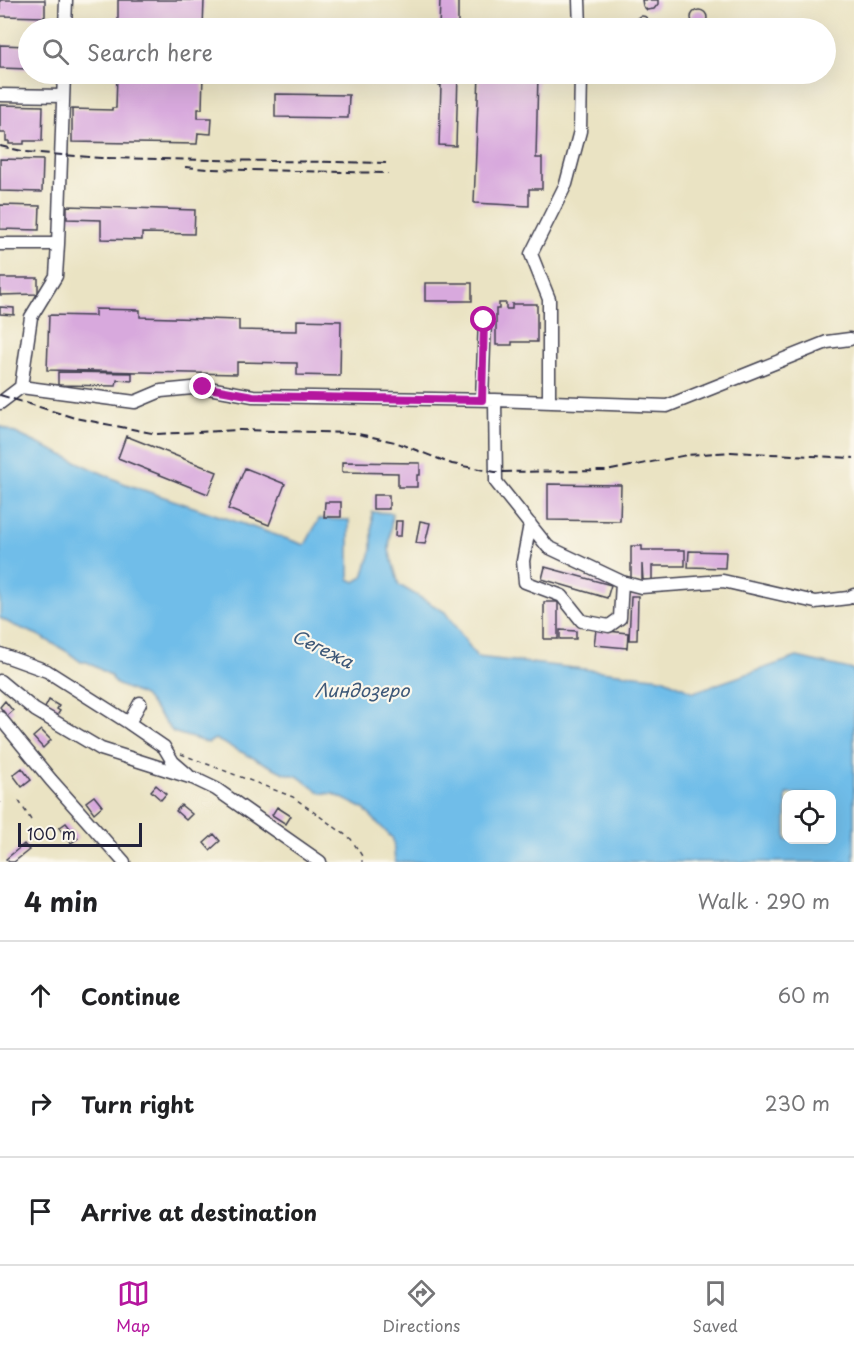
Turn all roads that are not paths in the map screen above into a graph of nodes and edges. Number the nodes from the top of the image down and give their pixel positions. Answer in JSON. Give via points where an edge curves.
{"nodes":[{"id":1,"x":66,"y":0,"type":"edge"},
{"id":2,"x":579,"y":0,"type":"edge"},
{"id":3,"x":65,"y":18,"type":"edge"},
{"id":4,"x":580,"y":18,"type":"edge"},
{"id":5,"x":64,"y":84,"type":"edge"},
{"id":6,"x":581,"y":84,"type":"edge"},
{"id":7,"x":0,"y":95,"type":"edge"},
{"id":8,"x":63,"y":96,"type":"junction"},
{"id":9,"x":0,"y":244,"type":"edge"},
{"id":10,"x":58,"y":244,"type":"junction"},
{"id":11,"x":484,"y":320,"type":"dead end"},
{"id":12,"x":850,"y":339,"type":"dead end"},
{"id":13,"x":21,"y":387,"type":"junction"},
{"id":14,"x":488,"y":400,"type":"junction"},
{"id":15,"x":549,"y":402,"type":"junction"},
{"id":16,"x":0,"y":403,"type":"edge"},
{"id":17,"x":530,"y":524,"type":"junction"},
{"id":18,"x":622,"y":582,"type":"junction"},
{"id":19,"x":854,"y":595,"type":"edge"},
{"id":20,"x":0,"y":654,"type":"edge"},
{"id":21,"x":0,"y":681,"type":"edge"},
{"id":22,"x":140,"y":703,"type":"dead end"},
{"id":23,"x":0,"y":718,"type":"edge"},
{"id":24,"x":129,"y":723,"type":"junction"},
{"id":25,"x":173,"y":762,"type":"junction"},
{"id":26,"x":160,"y":770,"type":"junction"},
{"id":27,"x":193,"y":778,"type":"junction"},
{"id":28,"x":124,"y":862,"type":"edge"},
{"id":29,"x":320,"y":862,"type":"edge"}],
"edges":[{"from":1,"to":3,"type":"street"},
{"from":2,"to":4,"type":"street"},
{"from":5,"to":8,"type":"street"},
{"from":6,"to":15,"type":"street","via":[[580,131],[566,184],[531,254],[549,299]]},
{"from":7,"to":8,"type":"street"},
{"from":8,"to":10,"type":"street"},
{"from":9,"to":10,"type":"street"},
{"from":10,"to":13,"type":"street","via":[[56,276],[31,317]]},
{"from":11,"to":14,"type":"street"},
{"from":12,"to":15,"type":"street","via":[[827,342],[667,406]]},
{"from":13,"to":14,"type":"street","via":[[135,402],[161,391],[203,387],[253,396]]},
{"from":13,"to":16,"type":"street"},
{"from":14,"to":15,"type":"street"},
{"from":14,"to":17,"type":"street","via":[[496,482]]},
{"from":17,"to":18,"type":"street","via":[[548,547]]},
{"from":17,"to":18,"type":"street","via":[[523,561],[525,582],[562,596],[582,621],[609,626],[620,618]]},
{"from":18,"to":19,"type":"street","via":[[641,587],[723,581],[815,602]]},
{"from":20,"to":24,"type":"street","via":[[47,672]]},
{"from":21,"to":26,"type":"street","via":[[35,710],[101,749]]},
{"from":22,"to":24,"type":"street"},
{"from":23,"to":28,"type":"street"},
{"from":24,"to":25,"type":"street","via":[[164,747]]},
{"from":25,"to":26,"type":"street","via":[[171,768]]},
{"from":25,"to":27,"type":"street"},
{"from":26,"to":27,"type":"street"},
{"from":27,"to":29,"type":"street","via":[[216,789]]}]}
